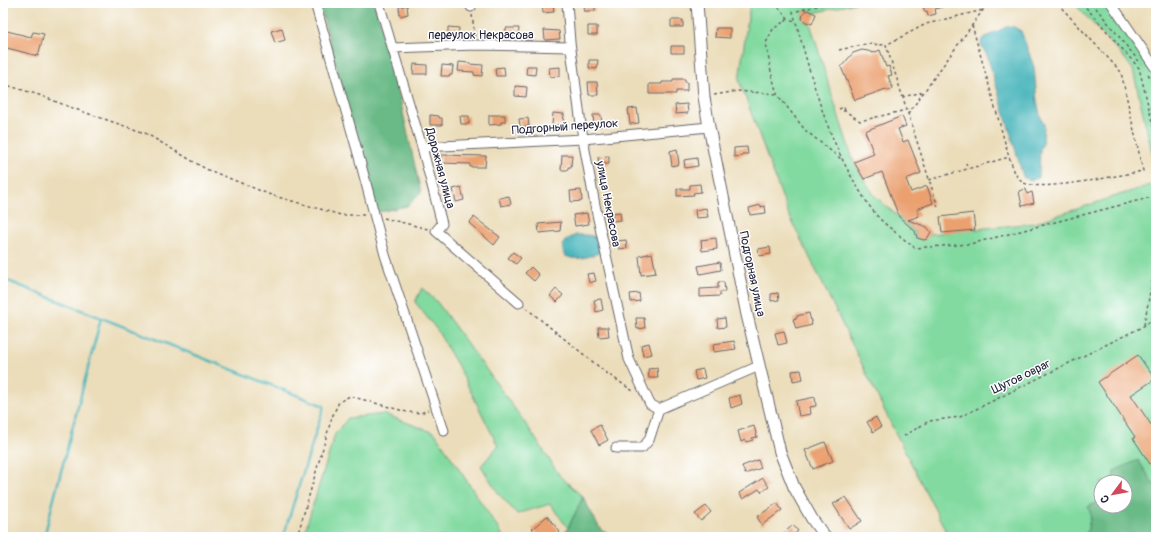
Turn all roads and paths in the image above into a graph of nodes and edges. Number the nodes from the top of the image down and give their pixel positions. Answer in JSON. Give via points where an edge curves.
{"nodes":[{"id":1,"x":315,"y":3,"type":"edge"},
{"id":2,"x":379,"y":3,"type":"edge"},
{"id":3,"x":567,"y":3,"type":"edge"},
{"id":4,"x":697,"y":3,"type":"edge"},
{"id":5,"x":776,"y":3,"type":"edge"},
{"id":6,"x":829,"y":3,"type":"edge"},
{"id":7,"x":992,"y":3,"type":"edge"},
{"id":8,"x":1082,"y":3,"type":"edge"},
{"id":9,"x":1092,"y":3,"type":"edge"},
{"id":10,"x":1111,"y":3,"type":"edge"},
{"id":11,"x":1058,"y":4,"type":"dead end"},
{"id":12,"x":471,"y":5,"type":"edge"},
{"id":13,"x":983,"y":10,"type":"junction"},
{"id":14,"x":788,"y":20,"type":"junction"},
{"id":15,"x":795,"y":21,"type":"junction"},
{"id":16,"x":972,"y":25,"type":"junction"},
{"id":17,"x":476,"y":45,"type":"junction"},
{"id":18,"x":886,"y":45,"type":"junction"},
{"id":19,"x":570,"y":47,"type":"junction"},
{"id":20,"x":392,"y":48,"type":"junction"},
{"id":21,"x":839,"y":50,"type":"dead end"},
{"id":22,"x":1156,"y":69,"type":"edge"},
{"id":23,"x":3,"y":84,"type":"edge"},
{"id":24,"x":1156,"y":86,"type":"edge"},
{"id":25,"x":923,"y":92,"type":"junction"},
{"id":26,"x":777,"y":94,"type":"junction"},
{"id":27,"x":704,"y":97,"type":"junction"},
{"id":28,"x":902,"y":97,"type":"junction"},
{"id":29,"x":839,"y":109,"type":"dead end"},
{"id":30,"x":906,"y":110,"type":"junction"},
{"id":31,"x":908,"y":114,"type":"junction"},
{"id":32,"x":709,"y":127,"type":"junction"},
{"id":33,"x":1156,"y":137,"type":"edge"},
{"id":34,"x":583,"y":139,"type":"junction"},
{"id":35,"x":422,"y":147,"type":"junction"},
{"id":36,"x":1009,"y":157,"type":"junction"},
{"id":37,"x":842,"y":161,"type":"junction"},
{"id":38,"x":966,"y":163,"type":"dead end"},
{"id":39,"x":968,"y":170,"type":"junction"},
{"id":40,"x":929,"y":180,"type":"junction"},
{"id":41,"x":1156,"y":196,"type":"edge"},
{"id":42,"x":938,"y":207,"type":"dead end"},
{"id":43,"x":374,"y":215,"type":"junction"},
{"id":44,"x":436,"y":232,"type":"junction"},
{"id":45,"x":1156,"y":260,"type":"edge"},
{"id":46,"x":519,"y":303,"type":"joint"},
{"id":47,"x":1156,"y":317,"type":"edge"},
{"id":48,"x":1144,"y":326,"type":"junction"},
{"id":49,"x":759,"y":366,"type":"junction"},
{"id":50,"x":633,"y":391,"type":"dead end"},
{"id":51,"x":432,"y":396,"type":"junction"},
{"id":52,"x":659,"y":409,"type":"junction"},
{"id":53,"x":444,"y":431,"type":"dead end"},
{"id":54,"x":904,"y":436,"type":"dead end"},
{"id":55,"x":616,"y":448,"type":"dead end"},
{"id":56,"x":297,"y":537,"type":"edge"},
{"id":57,"x":825,"y":537,"type":"edge"}],
"edges":[{"from":1,"to":43,"type":"street"},
{"from":2,"to":20,"type":"street","name":"Дорожная улица"},
{"from":3,"to":19,"type":"street","name":"улица Некрасова"},
{"from":4,"to":27,"type":"main road","name":"Подгорная улица"},
{"from":5,"to":14,"type":"path"},
{"from":6,"to":15,"type":"path","via":[[792,12]]},
{"from":7,"to":13,"type":"path"},
{"from":8,"to":33,"type":"path","via":[[1139,68]]},
{"from":9,"to":24,"type":"path"},
{"from":10,"to":22,"type":"street"},
{"from":11,"to":36,"type":"path","via":[[1121,72],[1143,171],[1044,186],[1024,184],[1018,178]]},
{"from":12,"to":17,"type":"path"},
{"from":13,"to":16,"type":"path"},
{"from":13,"to":18,"type":"path","via":[[926,24]]},
{"from":14,"to":15,"type":"path"},
{"from":14,"to":26,"type":"path","via":[[773,29],[766,43]]},
{"from":15,"to":37,"type":"path","via":[[810,76]]},
{"from":16,"to":25,"type":"path"},
{"from":16,"to":36,"type":"path"},
{"from":17,"to":19,"type":"street","name":"переулок Некрасова"},
{"from":17,"to":20,"type":"street","name":"переулок Некрасова"},
{"from":18,"to":21,"type":"path","via":[[866,44]]},
{"from":18,"to":28,"type":"path"},
{"from":19,"to":34,"type":"street","name":"улица Некрасова"},
{"from":20,"to":35,"type":"street","name":"Дорожная улица"},
{"from":23,"to":43,"type":"path","via":[[145,133],[206,169],[271,195],[341,215]]},
{"from":25,"to":28,"type":"path"},
{"from":25,"to":31,"type":"path"},
{"from":26,"to":27,"type":"path","via":[[737,90]]},
{"from":26,"to":37,"type":"path","via":[[805,130]]},
{"from":27,"to":32,"type":"main road","name":"Подгорная улица"},
{"from":28,"to":30,"type":"path"},
{"from":29,"to":30,"type":"path","via":[[844,107],[844,111],[860,121]]},
{"from":30,"to":31,"type":"path"},
{"from":31,"to":40,"type":"path"},
{"from":32,"to":34,"type":"street","name":"Подгорный переулок"},
{"from":32,"to":49,"type":"main road","name":"Подгорная улица"},
{"from":34,"to":35,"type":"street","name":"Подгорный переулок"},
{"from":34,"to":52,"type":"street","name":"улица Некрасова","via":[[629,359],[650,404]]},
{"from":35,"to":44,"type":"street","name":"Дорожная улица","via":[[442,224]]},
{"from":36,"to":39,"type":"path"},
{"from":37,"to":41,"type":"path","via":[[862,195],[882,220],[915,248],[970,244]]},
{"from":38,"to":39,"type":"path"},
{"from":39,"to":40,"type":"path"},
{"from":40,"to":42,"type":"path"},
{"from":43,"to":44,"type":"path"},
{"from":43,"to":51,"type":"street"},
{"from":44,"to":46,"type":"street"},
{"from":45,"to":48,"type":"path"},
{"from":46,"to":50,"type":"path"},
{"from":47,"to":48,"type":"path","name":"Шутов овраг"},
{"from":48,"to":54,"type":"path","name":"Шутов овраг","via":[[960,417],[929,421]]},
{"from":49,"to":52,"type":"street"},
{"from":49,"to":57,"type":"main road","name":"Подгорная улица","via":[[780,452],[794,487]]},
{"from":51,"to":53,"type":"street"},
{"from":51,"to":56,"type":"path","via":[[429,410],[421,413],[407,412],[350,396],[339,402],[332,417]]},
{"from":52,"to":55,"type":"street","via":[[649,440],[642,448]]}]}
